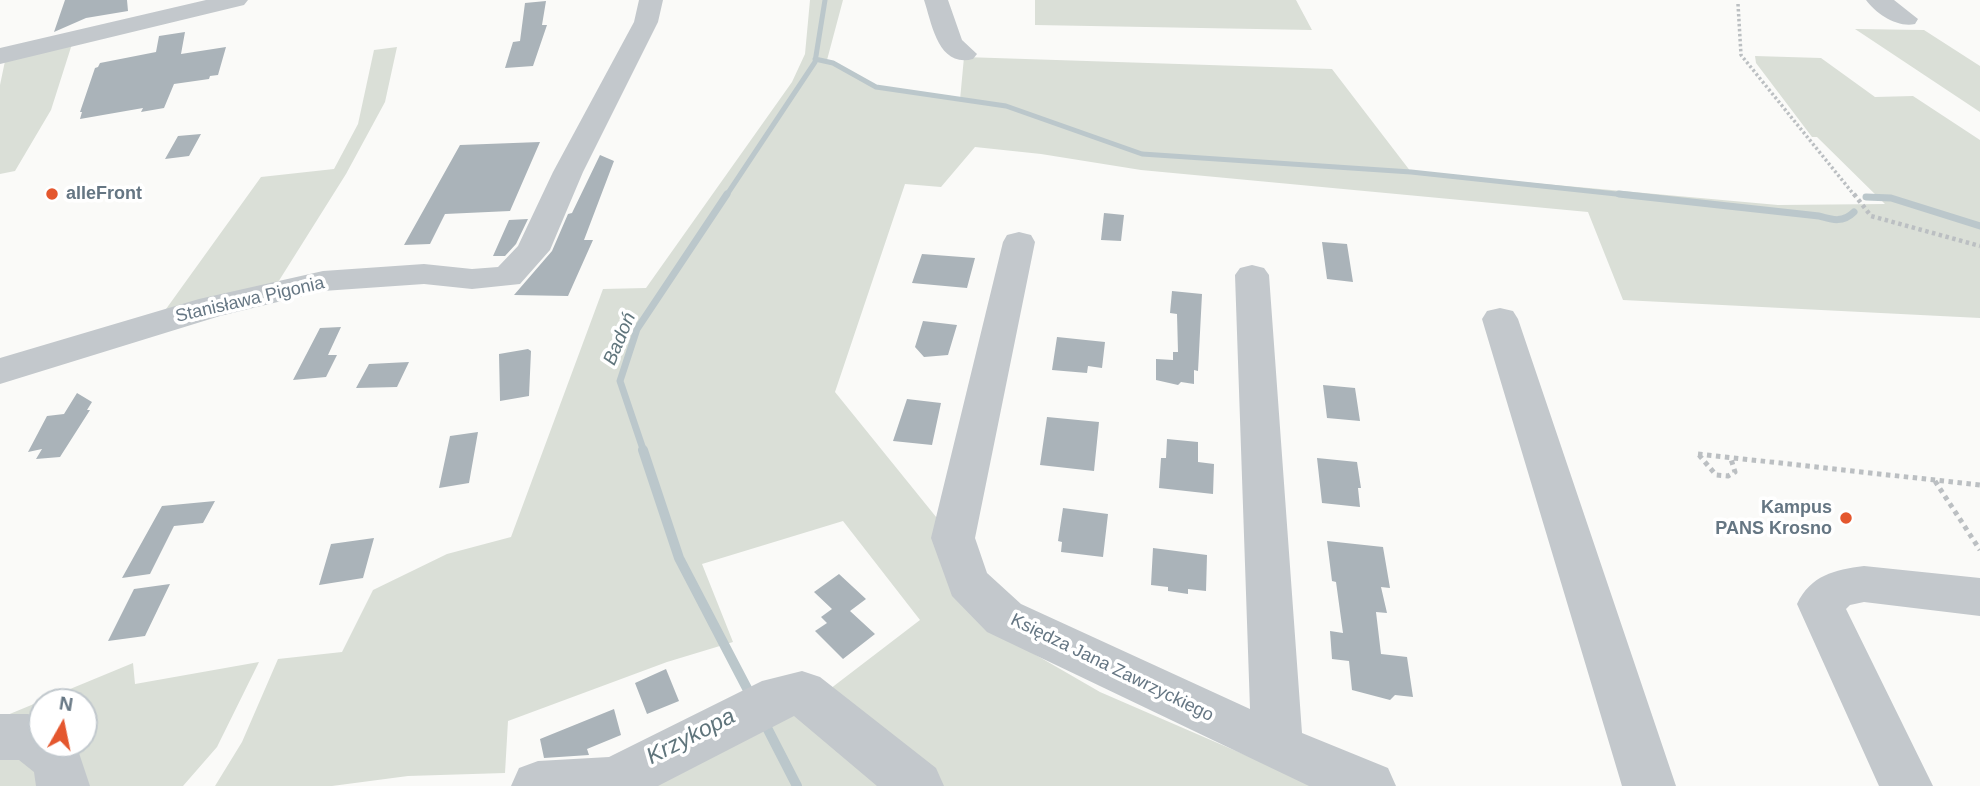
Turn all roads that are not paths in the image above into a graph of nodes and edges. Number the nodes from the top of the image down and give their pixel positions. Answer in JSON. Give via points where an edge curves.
{"nodes":[{"id":1,"x":236,"y":0,"type":"edge"},
{"id":2,"x":651,"y":0,"type":"edge"},
{"id":3,"x":936,"y":0,"type":"edge"},
{"id":4,"x":1878,"y":0,"type":"edge"},
{"id":5,"x":1906,"y":19,"type":"dead end"},
{"id":6,"x":964,"y":54,"type":"dead end"},
{"id":7,"x":0,"y":56,"type":"edge"},
{"id":8,"x":1019,"y":242,"type":"dead end"},
{"id":9,"x":1252,"y":275,"type":"dead end"},
{"id":10,"x":1500,"y":319,"type":"dead end"},
{"id":11,"x":0,"y":372,"type":"edge"},
{"id":12,"x":1980,"y":597,"type":"edge"},
{"id":13,"x":0,"y":737,"type":"edge"},
{"id":14,"x":1277,"y":747,"type":"junction"},
{"id":15,"x":63,"y":786,"type":"edge"},
{"id":16,"x":538,"y":786,"type":"edge"},
{"id":17,"x":917,"y":786,"type":"edge"},
{"id":18,"x":1369,"y":786,"type":"edge"},
{"id":19,"x":1649,"y":786,"type":"edge"},
{"id":20,"x":1906,"y":786,"type":"edge"}],
"edges":[{"from":1,"to":7,"type":"street"},
{"from":2,"to":11,"type":"street","name":"Stanisława Pigonia","via":[[646,22],[533,250],[508,277],[424,274],[323,281],[212,307]]},
{"from":3,"to":6,"type":"street","via":[[951,44]]},
{"from":4,"to":5,"type":"street"},
{"from":8,"to":14,"type":"street","name":"Księdza Jana Zawrzyckiego","via":[[953,538],[968,583],[1004,618]]},
{"from":9,"to":14,"type":"street"},
{"from":10,"to":19,"type":"street"},
{"from":12,"to":20,"type":"street","via":[[1864,584],[1838,588],[1820,604]]},
{"from":13,"to":15,"type":"street","via":[[28,737],[57,759]]},
{"from":14,"to":18,"type":"street","name":"Księdza Jana Zawrzyckiego"},
{"from":16,"to":17,"type":"street","via":[[613,782],[780,697],[802,693]]}]}
